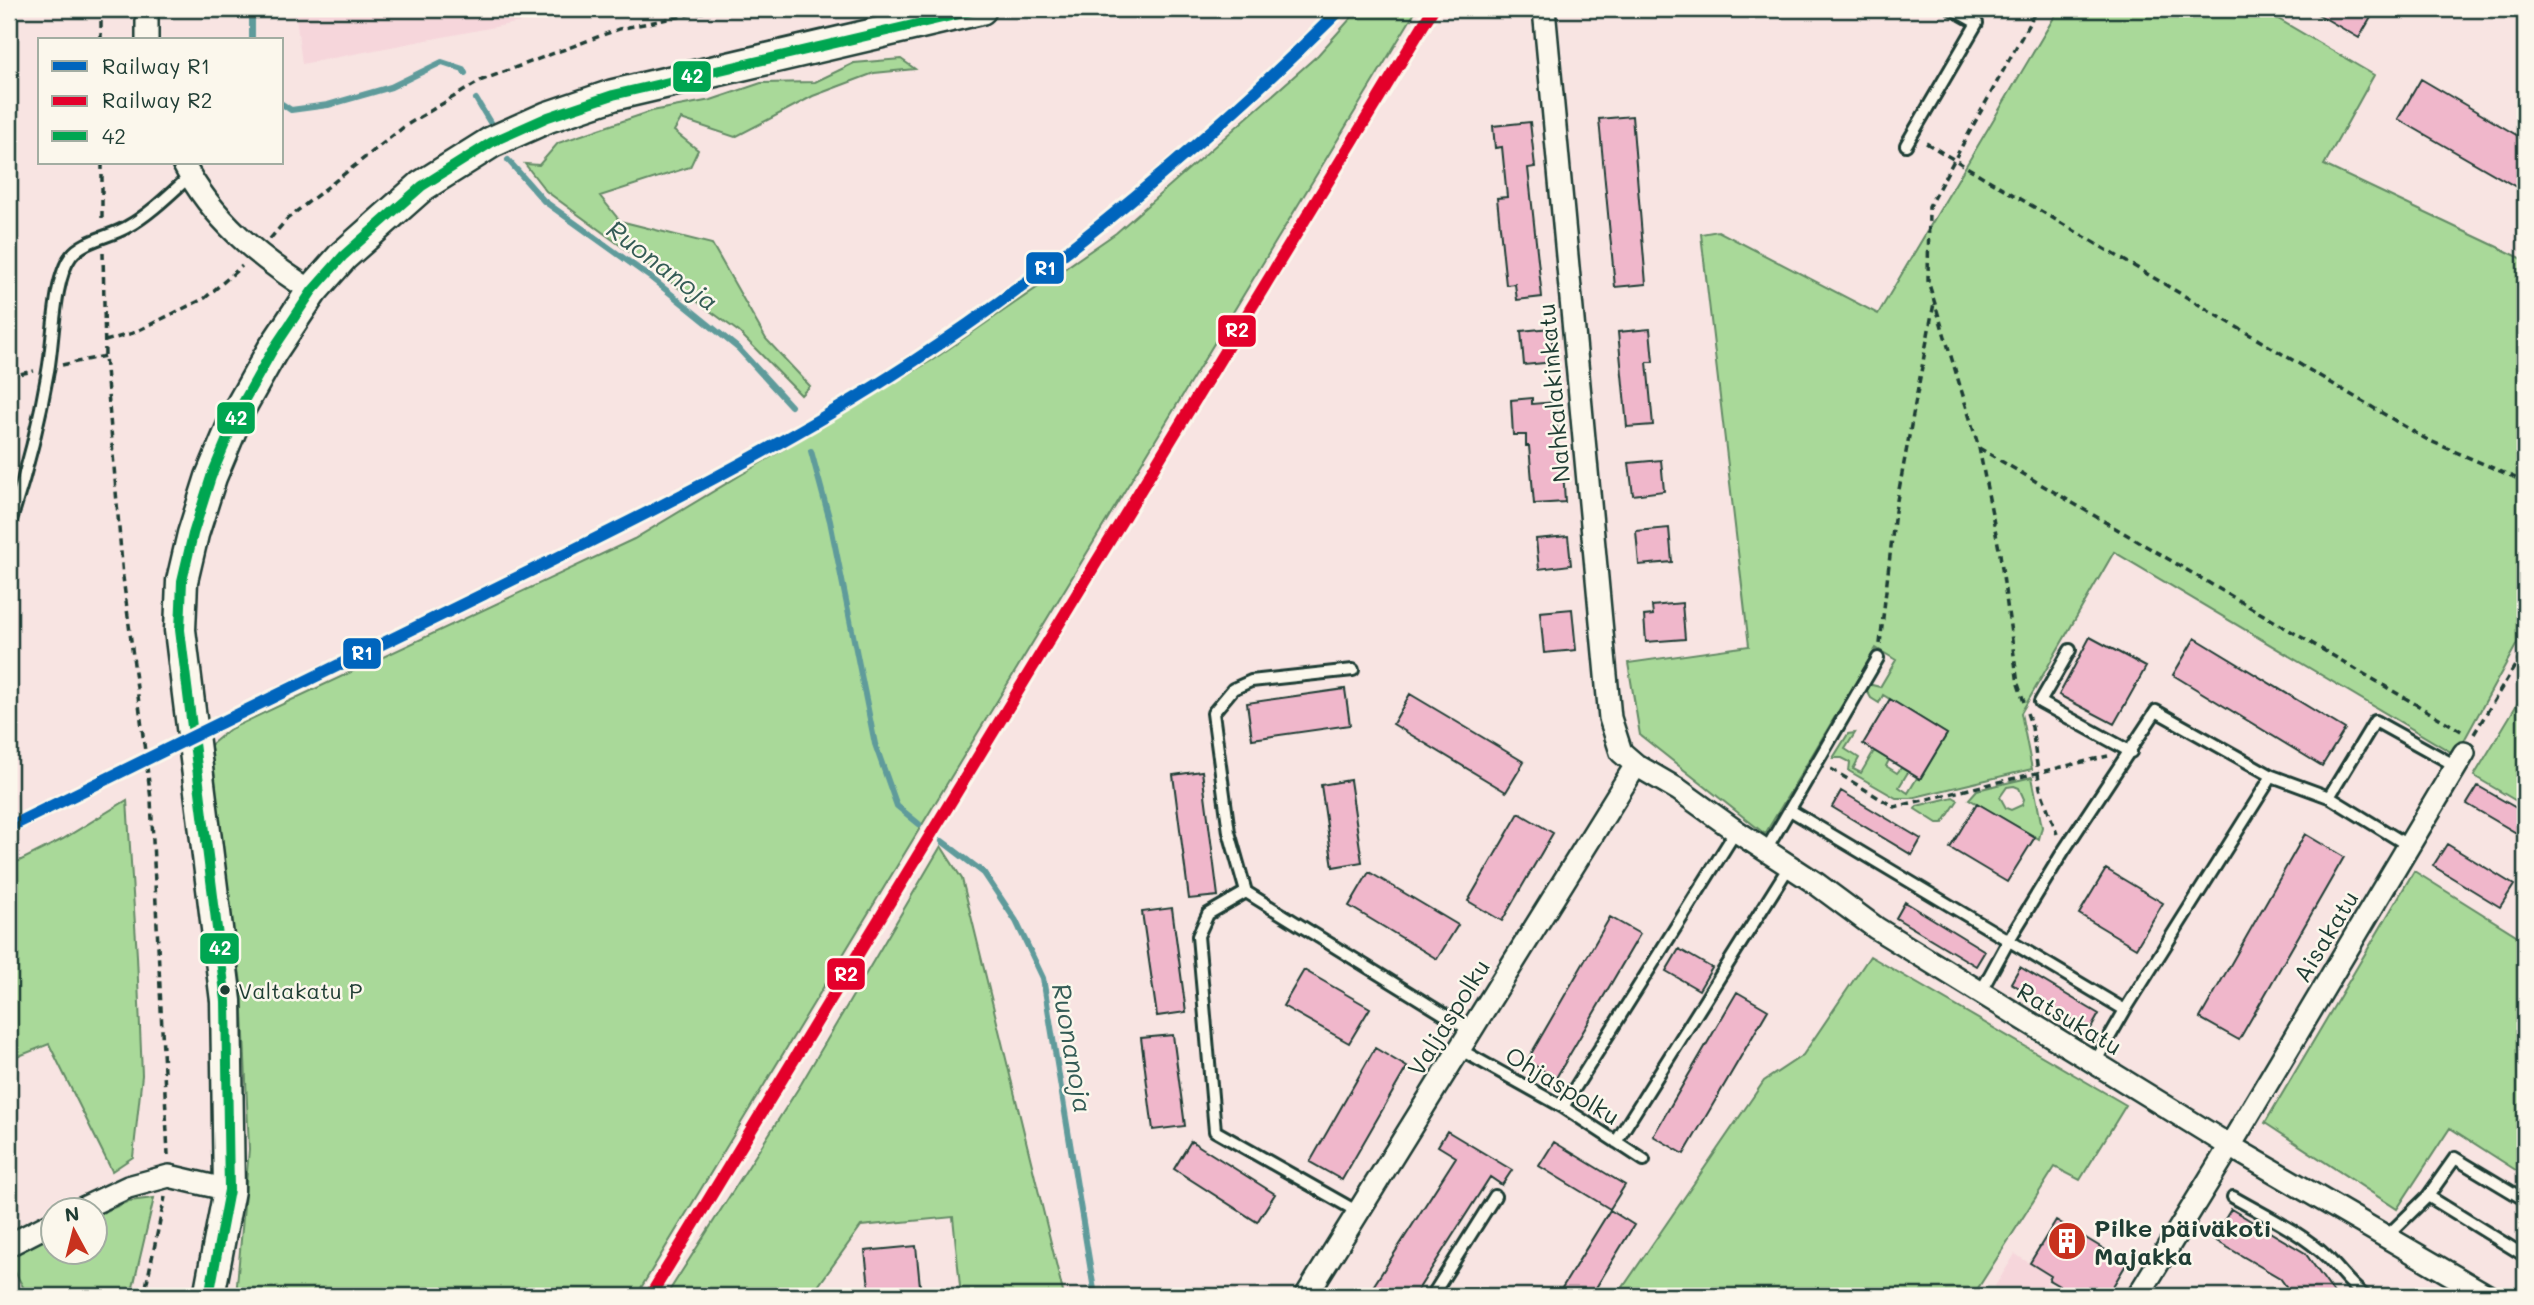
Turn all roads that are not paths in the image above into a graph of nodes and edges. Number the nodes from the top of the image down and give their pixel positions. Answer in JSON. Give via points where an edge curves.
{"nodes":[{"id":1,"x":147,"y":9,"type":"edge"},
{"id":2,"x":981,"y":9,"type":"edge"},
{"id":3,"x":1544,"y":9,"type":"edge"},
{"id":4,"x":1952,"y":9,"type":"edge"},
{"id":5,"x":147,"y":38,"type":"edge"},
{"id":6,"x":1909,"y":140,"type":"road end"},
{"id":7,"x":186,"y":169,"type":"edge"},
{"id":8,"x":312,"y":291,"type":"junction"},
{"id":9,"x":9,"y":526,"type":"edge"},
{"id":10,"x":2070,"y":650,"type":"dead end"},
{"id":11,"x":1878,"y":658,"type":"road end"},
{"id":12,"x":1353,"y":670,"type":"dead end"},
{"id":13,"x":2131,"y":751,"type":"junction"},
{"id":14,"x":2464,"y":752,"type":"joint"},
{"id":15,"x":1636,"y":765,"type":"junction"},
{"id":16,"x":2272,"y":776,"type":"junction"},
{"id":17,"x":2329,"y":797,"type":"junction"},
{"id":18,"x":1790,"y":810,"type":"junction"},
{"id":19,"x":1736,"y":831,"type":"junction"},
{"id":20,"x":2409,"y":846,"type":"junction"},
{"id":21,"x":1766,"y":850,"type":"junction"},
{"id":22,"x":1790,"y":865,"type":"junction"},
{"id":23,"x":1246,"y":892,"type":"junction"},
{"id":24,"x":2009,"y":940,"type":"junction"},
{"id":25,"x":1980,"y":993,"type":"junction"},
{"id":26,"x":2125,"y":1010,"type":"junction"},
{"id":27,"x":1471,"y":1031,"type":"junction"},
{"id":28,"x":1459,"y":1049,"type":"junction"},
{"id":29,"x":2094,"y":1064,"type":"junction"},
{"id":30,"x":1563,"y":1107,"type":"junction"},
{"id":31,"x":1616,"y":1142,"type":"junction"},
{"id":32,"x":2231,"y":1146,"type":"junction"},
{"id":33,"x":1644,"y":1160,"type":"dead end"},
{"id":34,"x":229,"y":1190,"type":"junction"},
{"id":35,"x":108,"y":1196,"type":"edge"},
{"id":36,"x":1495,"y":1196,"type":"dead end"},
{"id":37,"x":2428,"y":1196,"type":"junction"},
{"id":38,"x":2233,"y":1198,"type":"dead end"},
{"id":39,"x":2525,"y":1200,"type":"edge"},
{"id":40,"x":1358,"y":1212,"type":"junction"},
{"id":41,"x":38,"y":1230,"type":"edge"},
{"id":42,"x":2386,"y":1237,"type":"junction"},
{"id":43,"x":9,"y":1245,"type":"edge"},
{"id":44,"x":2525,"y":1256,"type":"edge"},
{"id":45,"x":209,"y":1296,"type":"edge"},
{"id":46,"x":1306,"y":1296,"type":"edge"},
{"id":47,"x":1432,"y":1296,"type":"edge"},
{"id":48,"x":2138,"y":1296,"type":"edge"},
{"id":49,"x":2365,"y":1296,"type":"edge"},
{"id":50,"x":2488,"y":1296,"type":"edge"}],
"edges":[{"from":1,"to":5,"type":"street"},
{"from":2,"to":8,"type":"main road","via":[[671,80],[548,117],[492,142],[422,186],[342,256]]},
{"from":3,"to":15,"type":"street","name":"Nahkalakinkatu","via":[[1610,718],[1621,752]]},
{"from":4,"to":6,"type":"lane","via":[[1977,23]]},
{"from":7,"to":8,"type":"street","via":[[231,230]]},
{"from":7,"to":9,"type":"lane","via":[[143,217],[77,249],[70,257],[32,451]]},
{"from":8,"to":34,"type":"main road","via":[[240,408],[211,477],[182,581],[180,630],[226,1001]]},
{"from":10,"to":13,"type":"lane","via":[[2040,702]]},
{"from":11,"to":18,"type":"lane"},
{"from":12,"to":23,"type":"lane","via":[[1251,681],[1233,689],[1213,713],[1229,832]]},
{"from":13,"to":16,"type":"lane","via":[[2156,711]]},
{"from":13,"to":24,"type":"lane"},
{"from":14,"to":17,"type":"lane","via":[[2375,721]]},
{"from":14,"to":20,"type":"street","name":"Aisakatu"},
{"from":15,"to":19,"type":"street","name":"Ratsukatu"},
{"from":15,"to":27,"type":"street","name":"Valjaspolku"},
{"from":16,"to":17,"type":"lane"},
{"from":16,"to":26,"type":"lane"},
{"from":17,"to":20,"type":"lane"},
{"from":18,"to":21,"type":"lane"},
{"from":18,"to":24,"type":"lane"},
{"from":19,"to":21,"type":"street","name":"Ratsukatu"},
{"from":19,"to":30,"type":"lane"},
{"from":20,"to":32,"type":"street","name":"Aisakatu"},
{"from":21,"to":22,"type":"street","name":"Ratsukatu"},
{"from":22,"to":25,"type":"street","name":"Ratsukatu","via":[[1877,928]]},
{"from":22,"to":31,"type":"lane"},
{"from":23,"to":27,"type":"lane"},
{"from":23,"to":40,"type":"lane","via":[[1208,914],[1198,936],[1215,1131]]},
{"from":24,"to":25,"type":"lane"},
{"from":24,"to":26,"type":"lane"},
{"from":25,"to":29,"type":"street","name":"Ratsukatu"},
{"from":26,"to":29,"type":"lane"},
{"from":27,"to":28,"type":"street","name":"Valjaspolku"},
{"from":28,"to":30,"type":"lane","name":"Ohjaspolku"},
{"from":28,"to":40,"type":"street","name":"Valjaspolku"},
{"from":29,"to":32,"type":"street","name":"Ratsukatu"},
{"from":30,"to":31,"type":"lane","name":"Ohjaspolku"},
{"from":31,"to":33,"type":"lane","name":"Ohjaspolku"},
{"from":32,"to":42,"type":"street","name":"Ratsukatu"},
{"from":32,"to":48,"type":"street","name":"Aisakatu"},
{"from":34,"to":35,"type":"street","via":[[169,1176]]},
{"from":34,"to":45,"type":"main road"},
{"from":36,"to":47,"type":"lane"},
{"from":37,"to":39,"type":"lane","via":[[2455,1158]]},
{"from":37,"to":42,"type":"lane"},
{"from":37,"to":44,"type":"lane"},
{"from":38,"to":49,"type":"lane","via":[[2325,1255]]},
{"from":40,"to":46,"type":"street","name":"Valjaspolku"},
{"from":41,"to":43,"type":"street"},
{"from":42,"to":50,"type":"street","name":"Ratsukatu"}]}
